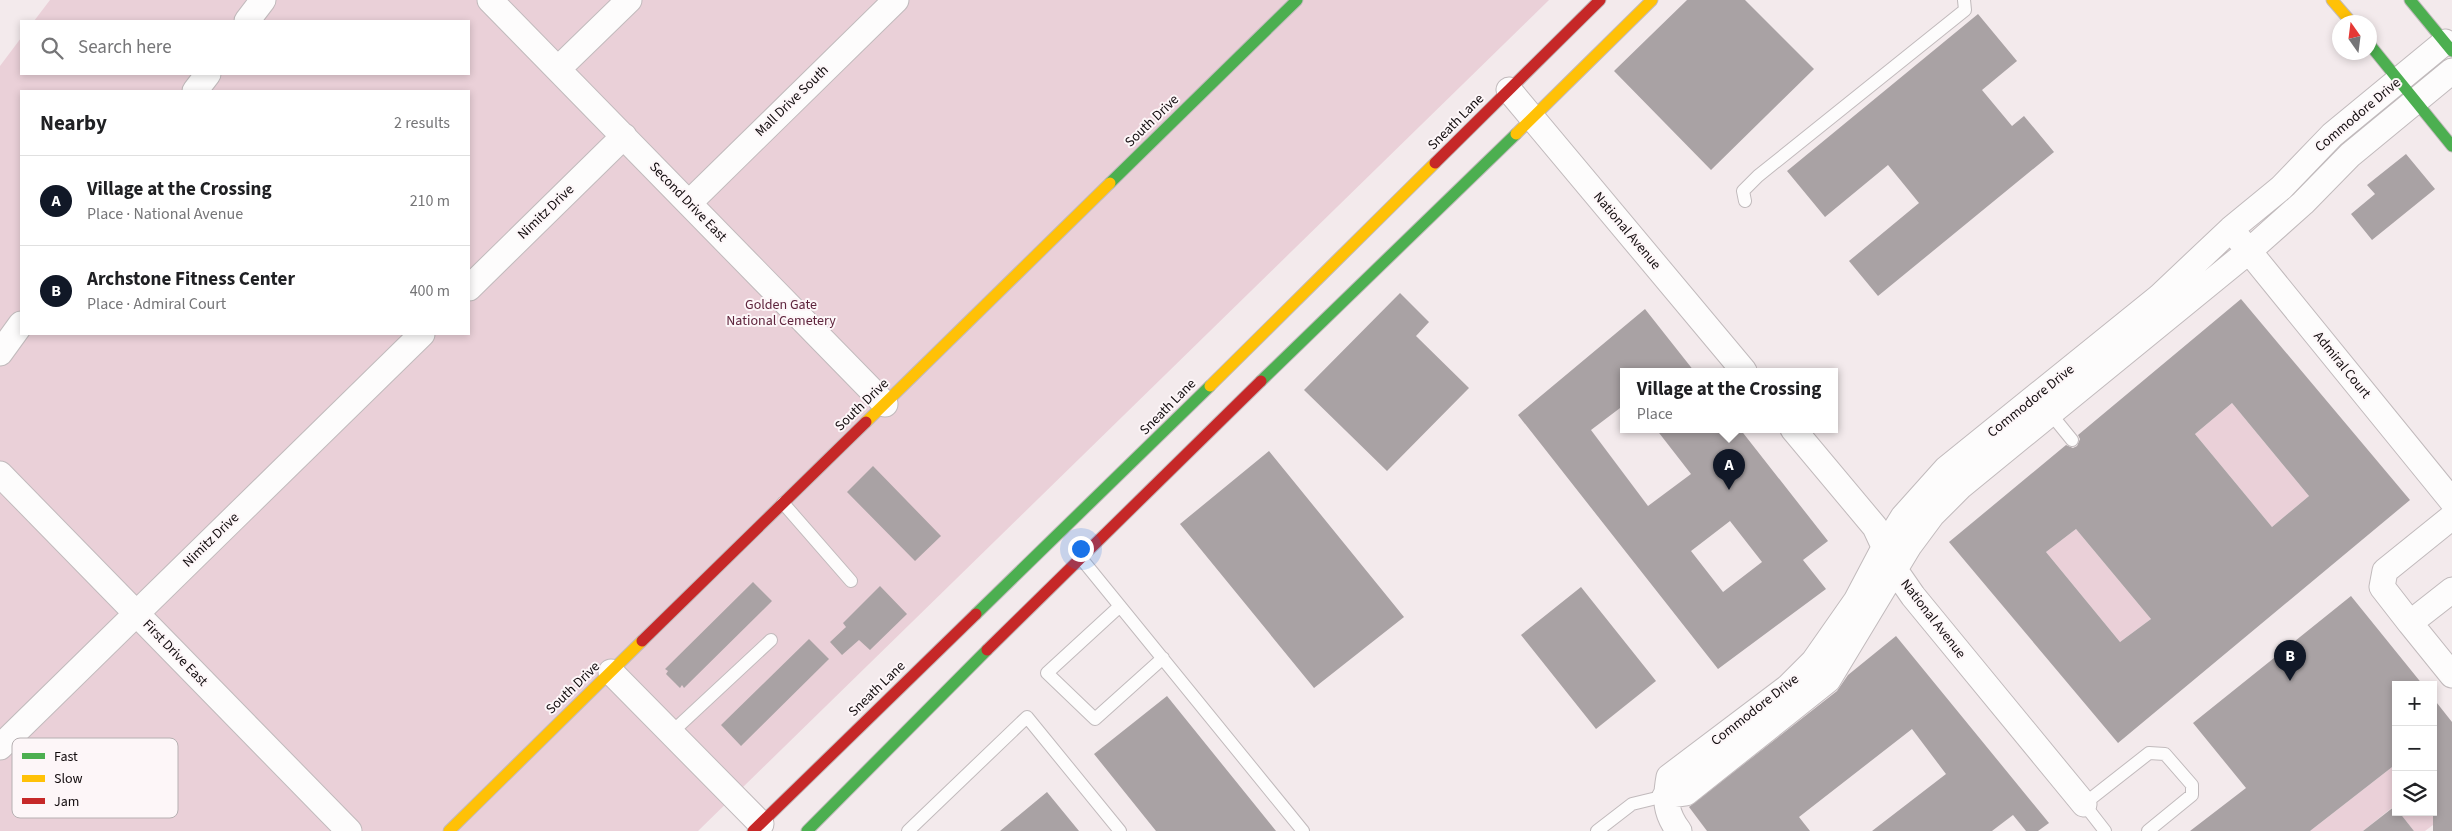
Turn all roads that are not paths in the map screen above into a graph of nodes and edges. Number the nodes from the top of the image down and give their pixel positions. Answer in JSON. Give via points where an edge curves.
{"nodes":[{"id":1,"x":263,"y":0,"type":"edge"},
{"id":2,"x":490,"y":0,"type":"edge"},
{"id":3,"x":629,"y":0,"type":"edge"},
{"id":4,"x":896,"y":0,"type":"edge"},
{"id":5,"x":1297,"y":0,"type":"edge"},
{"id":6,"x":1600,"y":0,"type":"edge"},
{"id":7,"x":1652,"y":0,"type":"edge"},
{"id":8,"x":1964,"y":0,"type":"edge"},
{"id":9,"x":2332,"y":0,"type":"edge"},
{"id":10,"x":2410,"y":0,"type":"edge"},
{"id":11,"x":2344,"y":15,"type":"edge"},
{"id":12,"x":249,"y":20,"type":"edge"},
{"id":13,"x":2450,"y":43,"type":"edge"},
{"id":14,"x":2377,"y":54,"type":"edge"},
{"id":15,"x":558,"y":69,"type":"junction"},
{"id":16,"x":2452,"y":71,"type":"edge"},
{"id":17,"x":207,"y":75,"type":"edge"},
{"id":18,"x":2399,"y":81,"type":"junction"},
{"id":19,"x":196,"y":90,"type":"edge"},
{"id":20,"x":1509,"y":90,"type":"junction"},
{"id":21,"x":2416,"y":101,"type":"junction"},
{"id":22,"x":1533,"y":118,"type":"junction"},
{"id":23,"x":624,"y":136,"type":"junction"},
{"id":24,"x":2452,"y":146,"type":"edge"},
{"id":25,"x":1745,"y":201,"type":"dead end"},
{"id":26,"x":689,"y":203,"type":"junction"},
{"id":27,"x":2232,"y":229,"type":"junction"},
{"id":28,"x":2249,"y":251,"type":"junction"},
{"id":29,"x":470,"y":287,"type":"edge"},
{"id":30,"x":20,"y":325,"type":"edge"},
{"id":31,"x":421,"y":335,"type":"edge"},
{"id":32,"x":0,"y":353,"type":"edge"},
{"id":33,"x":1741,"y":368,"type":"edge"},
{"id":34,"x":885,"y":404,"type":"junction"},
{"id":35,"x":2043,"y":405,"type":"junction"},
{"id":36,"x":1796,"y":433,"type":"edge"},
{"id":37,"x":2072,"y":440,"type":"dead end"},
{"id":38,"x":0,"y":474,"type":"edge"},
{"id":39,"x":2452,"y":501,"type":"edge"},
{"id":40,"x":783,"y":503,"type":"junction"},
{"id":41,"x":2452,"y":517,"type":"edge"},
{"id":42,"x":1885,"y":546,"type":"junction"},
{"id":43,"x":1080,"y":557,"type":"junction"},
{"id":44,"x":1895,"y":570,"type":"junction"},
{"id":45,"x":851,"y":581,"type":"dead end"},
{"id":46,"x":2452,"y":590,"type":"edge"},
{"id":47,"x":1120,"y":606,"type":"junction"},
{"id":48,"x":136,"y":614,"type":"junction"},
{"id":49,"x":2410,"y":623,"type":"junction"},
{"id":50,"x":771,"y":640,"type":"dead end"},
{"id":51,"x":1162,"y":658,"type":"junction"},
{"id":52,"x":611,"y":672,"type":"junction"},
{"id":53,"x":2452,"y":675,"type":"edge"},
{"id":54,"x":672,"y":733,"type":"junction"},
{"id":55,"x":0,"y":747,"type":"edge"},
{"id":56,"x":1665,"y":796,"type":"junction"},
{"id":57,"x":2084,"y":804,"type":"junction"},
{"id":58,"x":762,"y":828,"type":"edge"},
{"id":59,"x":349,"y":831,"type":"edge"},
{"id":60,"x":449,"y":831,"type":"edge"},
{"id":61,"x":807,"y":831,"type":"edge"},
{"id":62,"x":908,"y":831,"type":"edge"},
{"id":63,"x":1120,"y":831,"type":"edge"},
{"id":64,"x":1303,"y":831,"type":"edge"},
{"id":65,"x":1597,"y":831,"type":"edge"},
{"id":66,"x":1679,"y":831,"type":"edge"},
{"id":67,"x":2105,"y":831,"type":"edge"},
{"id":68,"x":2148,"y":831,"type":"edge"}],
"edges":[{"from":1,"to":12,"type":"street"},
{"from":2,"to":15,"type":"street","name":"Second Drive East"},
{"from":3,"to":15,"type":"street"},
{"from":4,"to":26,"type":"street","name":"Mall Drive South"},
{"from":5,"to":34,"type":"main road","name":"South Drive"},
{"from":6,"to":20,"type":"main road","name":"Sneath Lane"},
{"from":7,"to":22,"type":"main road"},
{"from":8,"to":25,"type":"lane","via":[[1965,10],[1758,176],[1743,191]]},
{"from":9,"to":11,"type":"main road"},
{"from":10,"to":13,"type":"main road"},
{"from":13,"to":18,"type":"street","name":"Commodore Drive"},
{"from":14,"to":18,"type":"main road"},
{"from":15,"to":23,"type":"street","name":"Second Drive East"},
{"from":16,"to":21,"type":"street","name":"Commodore Drive"},
{"from":17,"to":19,"type":"street"},
{"from":18,"to":21,"type":"main road"},
{"from":18,"to":27,"type":"street","name":"Commodore Drive","via":[[2332,135],[2282,188]]},
{"from":20,"to":22,"type":"street","name":"National Avenue"},
{"from":20,"to":58,"type":"main road","name":"Sneath Lane"},
{"from":21,"to":24,"type":"main road"},
{"from":21,"to":28,"type":"street","name":"Commodore Drive","via":[[2350,155]]},
{"from":22,"to":33,"type":"street","name":"National Avenue"},
{"from":22,"to":43,"type":"main road","via":[[1390,253]]},
{"from":23,"to":26,"type":"street","name":"Second Drive East"},
{"from":23,"to":29,"type":"street","name":"Nimitz Drive"},
{"from":26,"to":34,"type":"street","name":"Second Drive East"},
{"from":27,"to":28,"type":"street","name":"Admiral Court"},
{"from":27,"to":35,"type":"street","name":"Commodore Drive"},
{"from":28,"to":35,"type":"street","name":"Commodore Drive"},
{"from":28,"to":39,"type":"street","name":"Admiral Court"},
{"from":30,"to":32,"type":"street"},
{"from":31,"to":48,"type":"street","name":"Nimitz Drive"},
{"from":34,"to":40,"type":"main road","name":"South Drive"},
{"from":35,"to":37,"type":"lane"},
{"from":35,"to":42,"type":"street","name":"Commodore Drive","via":[[1946,469],[1903,517]]},
{"from":35,"to":44,"type":"street","name":"Commodore Drive","via":[[1932,515]]},
{"from":36,"to":42,"type":"street","name":"National Avenue","via":[[1872,523]]},
{"from":38,"to":48,"type":"street","name":"First Drive East"},
{"from":40,"to":45,"type":"lane"},
{"from":40,"to":52,"type":"main road","name":"South Drive"},
{"from":41,"to":49,"type":"street","via":[[2385,571],[2382,587]]},
{"from":42,"to":44,"type":"street","name":"National Avenue"},
{"from":42,"to":56,"type":"street","name":"Commodore Drive","via":[[1856,601],[1814,662],[1788,687],[1669,777]]},
{"from":43,"to":47,"type":"lane"},
{"from":43,"to":61,"type":"main road"},
{"from":44,"to":56,"type":"street","name":"Commodore Drive","via":[[1828,680],[1686,793]]},
{"from":44,"to":57,"type":"street","name":"National Avenue"},
{"from":46,"to":49,"type":"street"},
{"from":47,"to":51,"type":"lane"},
{"from":47,"to":51,"type":"lane","via":[[1047,673],[1094,719]]},
{"from":48,"to":55,"type":"street","name":"Nimitz Drive"},
{"from":48,"to":59,"type":"street","name":"First Drive East"},
{"from":49,"to":53,"type":"street"},
{"from":50,"to":54,"type":"lane"},
{"from":51,"to":64,"type":"lane"},
{"from":52,"to":54,"type":"street"},
{"from":52,"to":60,"type":"main road","name":"South Drive"},
{"from":54,"to":58,"type":"street"},
{"from":56,"to":65,"type":"lane","via":[[1632,804]]},
{"from":56,"to":66,"type":"street","via":[[1666,808]]},
{"from":57,"to":67,"type":"lane","name":"National Avenue"},
{"from":57,"to":68,"type":"lane","via":[[2150,753],[2166,754],[2192,785],[2192,795]]},
{"from":62,"to":63,"type":"lane","via":[[1027,717]]}]}
